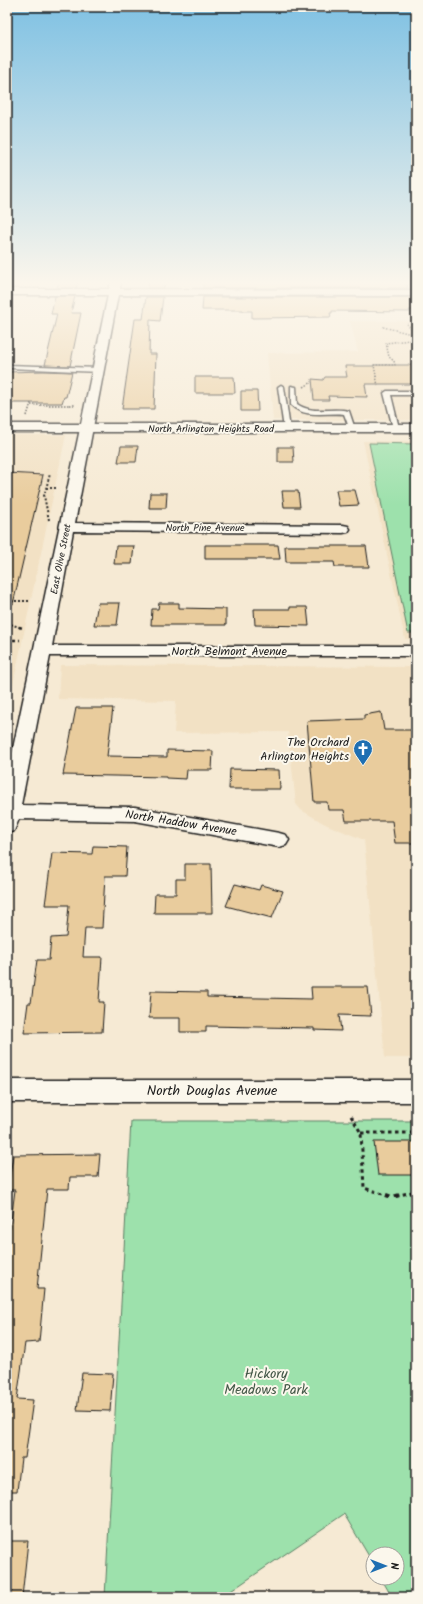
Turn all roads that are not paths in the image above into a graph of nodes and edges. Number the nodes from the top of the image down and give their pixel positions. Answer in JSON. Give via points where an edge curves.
{"nodes":[{"id":1,"x":102,"y":356,"type":"edge"},
{"id":2,"x":9,"y":366,"type":"dead end"},
{"id":3,"x":99,"y":370,"type":"junction"},
{"id":4,"x":281,"y":387,"type":"dead end"},
{"id":5,"x":293,"y":387,"type":"dead end"},
{"id":6,"x":416,"y":393,"type":"edge"},
{"id":7,"x":7,"y":428,"type":"edge"},
{"id":8,"x":352,"y":428,"type":"junction"},
{"id":9,"x":396,"y":428,"type":"junction"},
{"id":10,"x":416,"y":428,"type":"edge"},
{"id":11,"x":87,"y":429,"type":"junction"},
{"id":12,"x":287,"y":429,"type":"junction"},
{"id":13,"x":67,"y":527,"type":"junction"},
{"id":14,"x":343,"y":529,"type":"dead end"},
{"id":15,"x":42,"y":651,"type":"junction"},
{"id":16,"x":416,"y":651,"type":"edge"},
{"id":17,"x":8,"y":819,"type":"edge"},
{"id":18,"x":279,"y":840,"type":"dead end"},
{"id":19,"x":7,"y":1091,"type":"edge"},
{"id":20,"x":416,"y":1091,"type":"edge"}],
"edges":[{"from":1,"to":3,"type":"street","name":"East Olive Street"},
{"from":2,"to":3,"type":"lane"},
{"from":3,"to":11,"type":"street","name":"East Olive Street"},
{"from":4,"to":12,"type":"lane"},
{"from":5,"to":8,"type":"lane","via":[[294,405],[307,410],[347,412]]},
{"from":6,"to":9,"type":"lane","via":[[387,393]]},
{"from":7,"to":11,"type":"main road","name":"North Arlington Heights Road"},
{"from":8,"to":9,"type":"main road","name":"North Arlington Heights Road"},
{"from":8,"to":12,"type":"main road","name":"North Arlington Heights Road"},
{"from":9,"to":10,"type":"main road","name":"North Arlington Heights Road"},
{"from":11,"to":12,"type":"main road","name":"North Arlington Heights Road"},
{"from":11,"to":13,"type":"street","name":"East Olive Street"},
{"from":13,"to":14,"type":"street","name":"North Pine Avenue"},
{"from":13,"to":15,"type":"street","name":"East Olive Street"},
{"from":15,"to":16,"type":"street","name":"North Belmont Avenue"},
{"from":15,"to":17,"type":"street","name":"East Olive Street"},
{"from":17,"to":18,"type":"street","name":"North Haddow Avenue","via":[[135,814]]},
{"from":19,"to":20,"type":"street","name":"North Douglas Avenue"}]}
